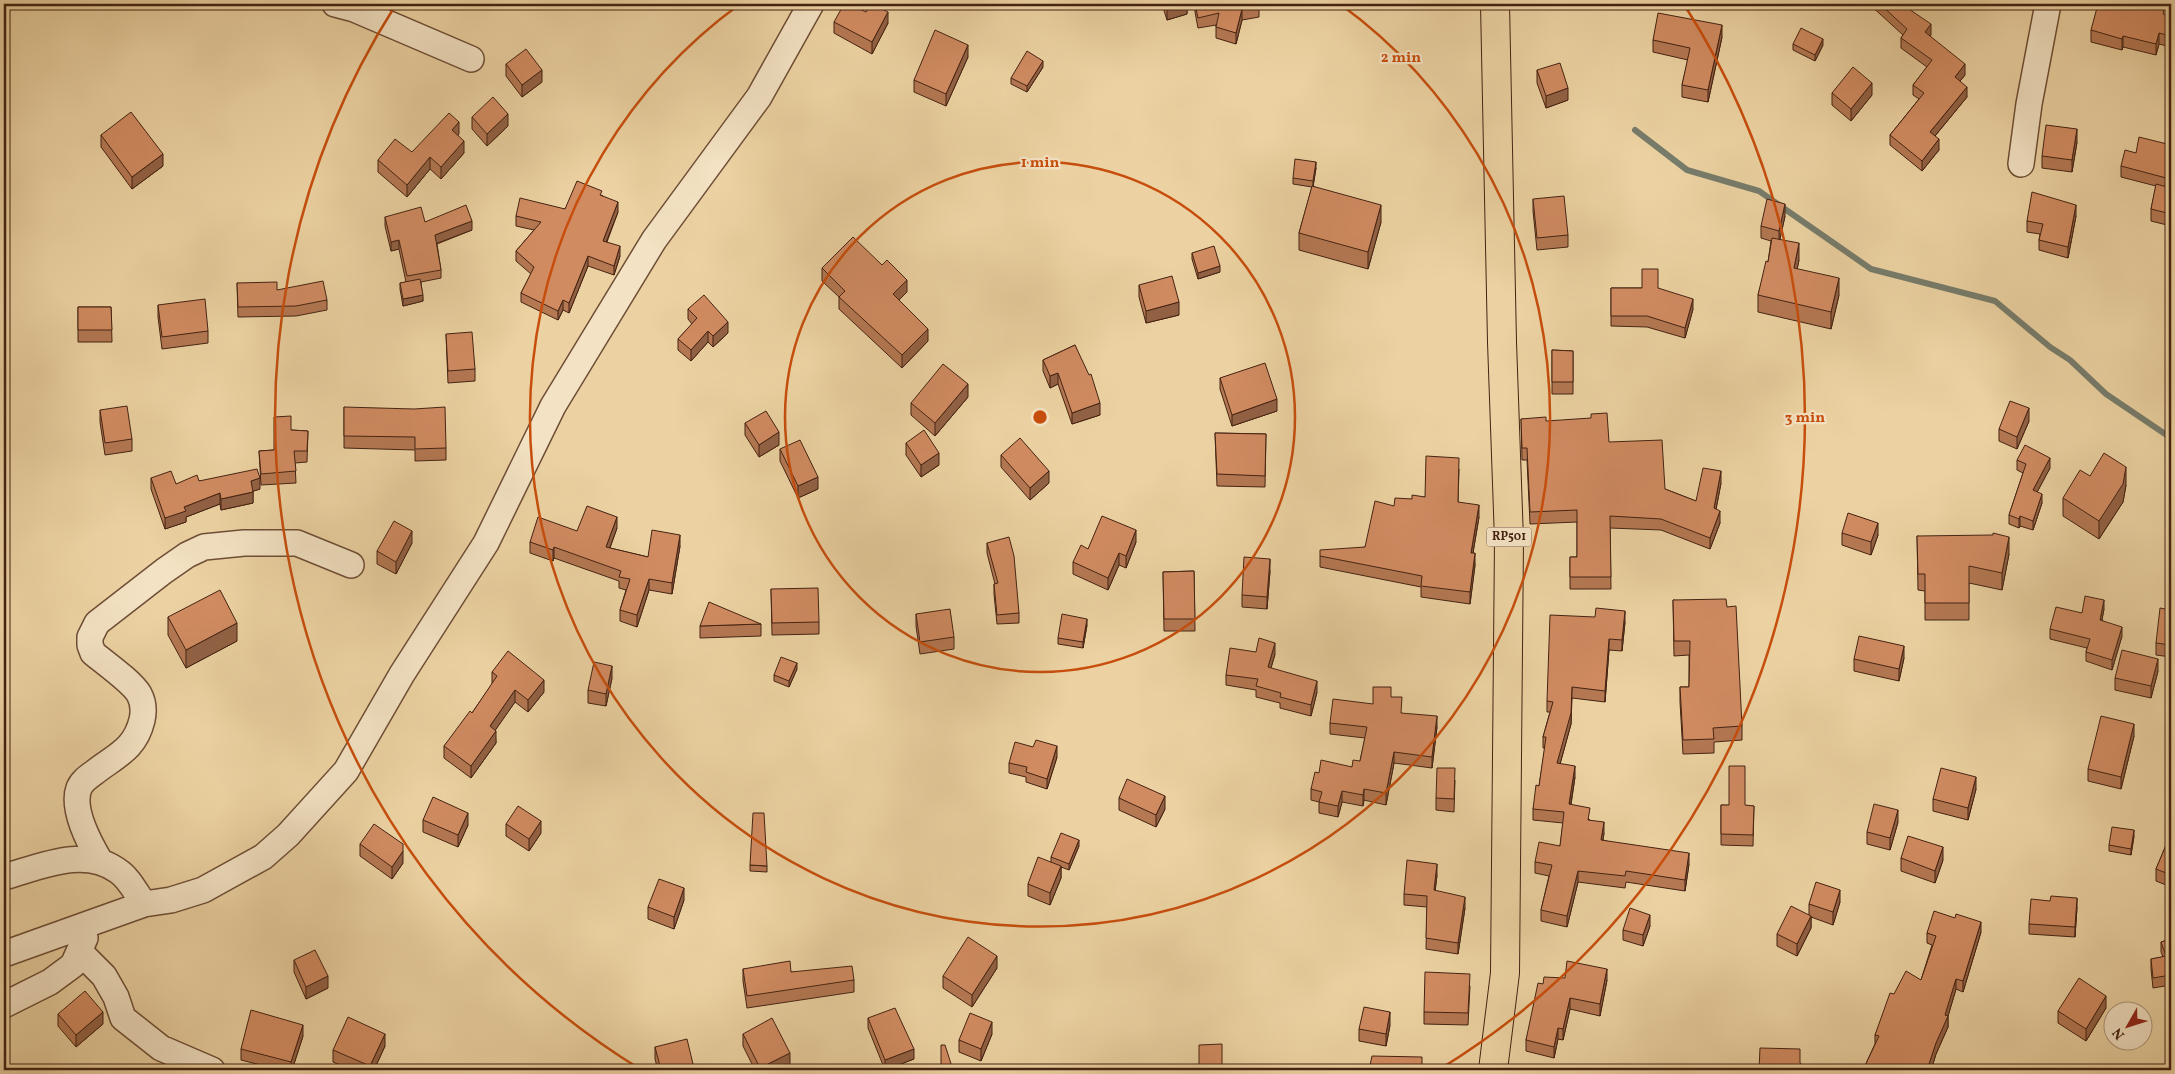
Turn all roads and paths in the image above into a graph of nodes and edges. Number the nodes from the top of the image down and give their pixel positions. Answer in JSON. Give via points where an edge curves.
{"nodes":[{"id":1,"x":334,"y":4,"type":"edge"},
{"id":2,"x":811,"y":4,"type":"edge"},
{"id":3,"x":1495,"y":4,"type":"edge"},
{"id":4,"x":2048,"y":4,"type":"edge"},
{"id":5,"x":471,"y":59,"type":"dead end"},
{"id":6,"x":2021,"y":164,"type":"dead end"},
{"id":7,"x":351,"y":565,"type":"dead end"},
{"id":8,"x":100,"y":861,"type":"junction"},
{"id":9,"x":4,"y":877,"type":"edge"},
{"id":10,"x":144,"y":904,"type":"junction"},
{"id":11,"x":92,"y":921,"type":"junction"},
{"id":12,"x":80,"y":952,"type":"junction"},
{"id":13,"x":4,"y":954,"type":"edge"},
{"id":14,"x":4,"y":1005,"type":"edge"},
{"id":15,"x":212,"y":1070,"type":"edge"},
{"id":16,"x":1493,"y":1070,"type":"edge"}],
"edges":[{"from":1,"to":5,"type":"street","via":[[354,9]]},
{"from":2,"to":10,"type":"street","via":[[758,97],[654,240],[558,398],[486,543],[402,674],[346,771],[288,835],[263,856],[203,890]]},
{"from":3,"to":16,"type":"main road","number":"RP501","via":[[1509,540],[1505,973]]},
{"from":4,"to":6,"type":"street","via":[[2028,104]]},
{"from":7,"to":8,"type":"street","via":[[297,543],[204,547],[164,571],[97,623],[90,636],[93,653],[139,693],[144,710],[133,743],[83,781],[78,790],[82,822]]},
{"from":8,"to":9,"type":"street","via":[[76,858]]},
{"from":8,"to":10,"type":"street","via":[[119,871]]},
{"from":10,"to":11,"type":"street"},
{"from":11,"to":12,"type":"street"},
{"from":11,"to":13,"type":"street"},
{"from":12,"to":14,"type":"street","via":[[65,972]]},
{"from":12,"to":15,"type":"street","via":[[104,976],[123,1018],[161,1048]]}]}
